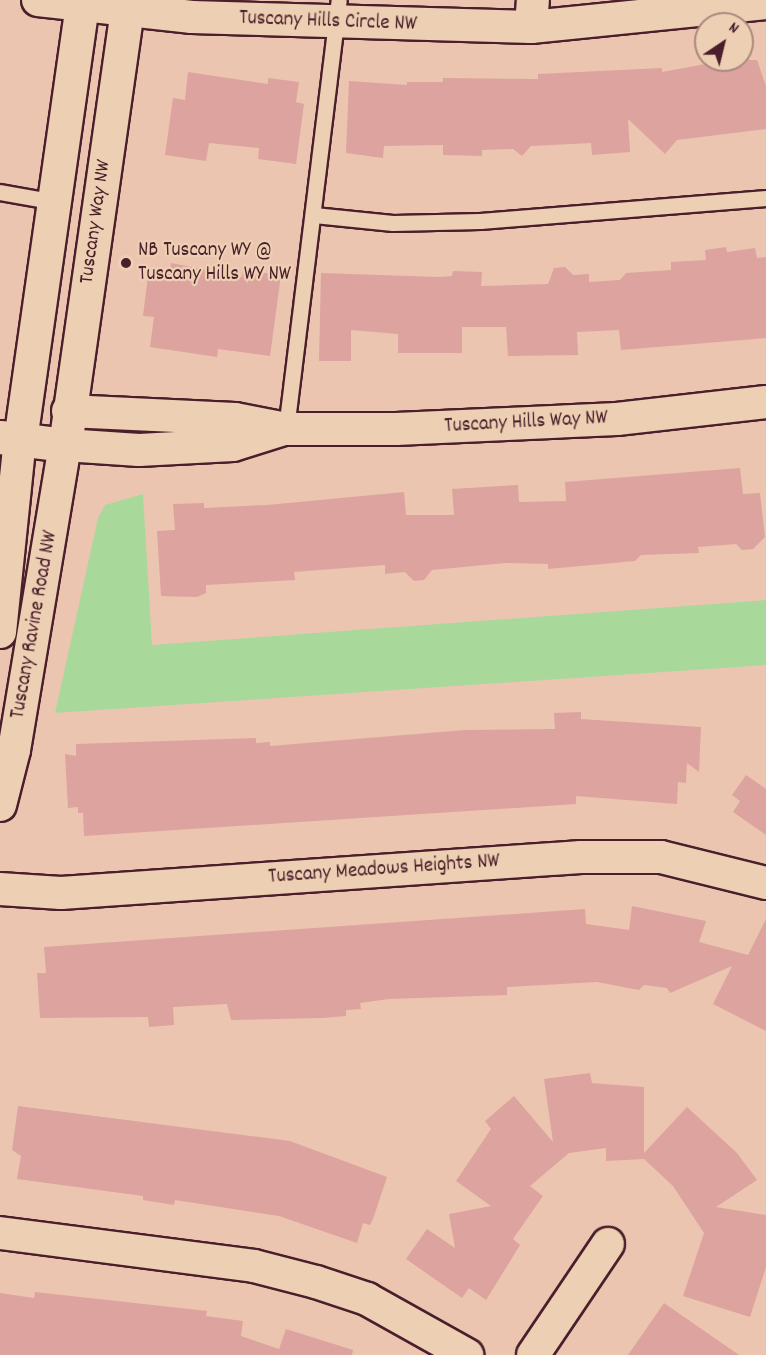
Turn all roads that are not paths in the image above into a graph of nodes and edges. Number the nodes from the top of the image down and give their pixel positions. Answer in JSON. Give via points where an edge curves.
{"nodes":[{"id":1,"x":38,"y":0,"type":"edge"},
{"id":2,"x":766,"y":3,"type":"edge"},
{"id":3,"x":82,"y":4,"type":"edge"},
{"id":4,"x":127,"y":6,"type":"edge"},
{"id":5,"x":338,"y":12,"type":"edge"},
{"id":6,"x":532,"y":14,"type":"edge"},
{"id":7,"x":0,"y":192,"type":"edge"},
{"id":8,"x":766,"y":198,"type":"edge"},
{"id":9,"x":56,"y":202,"type":"junction"},
{"id":10,"x":314,"y":215,"type":"junction"},
{"id":11,"x":766,"y":402,"type":"edge"},
{"id":12,"x":13,"y":404,"type":"edge"},
{"id":13,"x":68,"y":411,"type":"junction"},
{"id":14,"x":286,"y":429,"type":"junction"},
{"id":15,"x":10,"y":438,"type":"edge"},
{"id":16,"x":65,"y":445,"type":"junction"},
{"id":17,"x":0,"y":632,"type":"edge"},
{"id":18,"x":0,"y":805,"type":"edge"},
{"id":19,"x":766,"y":883,"type":"edge"},
{"id":20,"x":0,"y":889,"type":"edge"},
{"id":21,"x":0,"y":1233,"type":"edge"},
{"id":22,"x":608,"y":1244,"type":"dead end"},
{"id":23,"x":468,"y":1355,"type":"edge"},
{"id":24,"x":533,"y":1355,"type":"edge"}],
"edges":[{"from":1,"to":3,"type":"street","name":"Tuscany Hills Circle NW"},
{"from":2,"to":6,"type":"street","name":"Tuscany Hills Circle NW"},
{"from":3,"to":4,"type":"street","name":"Tuscany Hills Circle NW"},
{"from":3,"to":9,"type":"street","name":"Tuscany Way NW"},
{"from":4,"to":5,"type":"street","name":"Tuscany Hills Circle NW"},
{"from":4,"to":13,"type":"street","name":"Tuscany Way NW"},
{"from":5,"to":6,"type":"street","name":"Tuscany Hills Circle NW"},
{"from":5,"to":10,"type":"lane"},
{"from":7,"to":9,"type":"lane"},
{"from":8,"to":10,"type":"lane","via":[[480,221],[393,223]]},
{"from":9,"to":12,"type":"street","name":"Tuscany Way NW"},
{"from":10,"to":14,"type":"lane","via":[[287,393]]},
{"from":11,"to":14,"type":"street","name":"Tuscany Hills Way NW","via":[[507,426]]},
{"from":12,"to":13,"type":"street"},
{"from":12,"to":15,"type":"street","name":"Tuscany Way NW"},
{"from":13,"to":14,"type":"street","name":"Tuscany Hills Way NW","via":[[235,419]]},
{"from":13,"to":16,"type":"street","name":"Tuscany Way NW"},
{"from":14,"to":16,"type":"street","name":"Tuscany Hills Way NW","via":[[233,445],[139,450]]},
{"from":15,"to":16,"type":"street"},
{"from":15,"to":17,"type":"street","name":"Tuscany Ravine Road NW"},
{"from":16,"to":18,"type":"street","name":"Tuscany Ravine Road NW","via":[[14,750]]},
{"from":19,"to":20,"type":"street","name":"Tuscany Meadows Heights NW","via":[[661,857],[581,857],[61,893]]},
{"from":21,"to":23,"type":"street","via":[[254,1266],[306,1279],[367,1299]]},
{"from":22,"to":24,"type":"street"}]}
